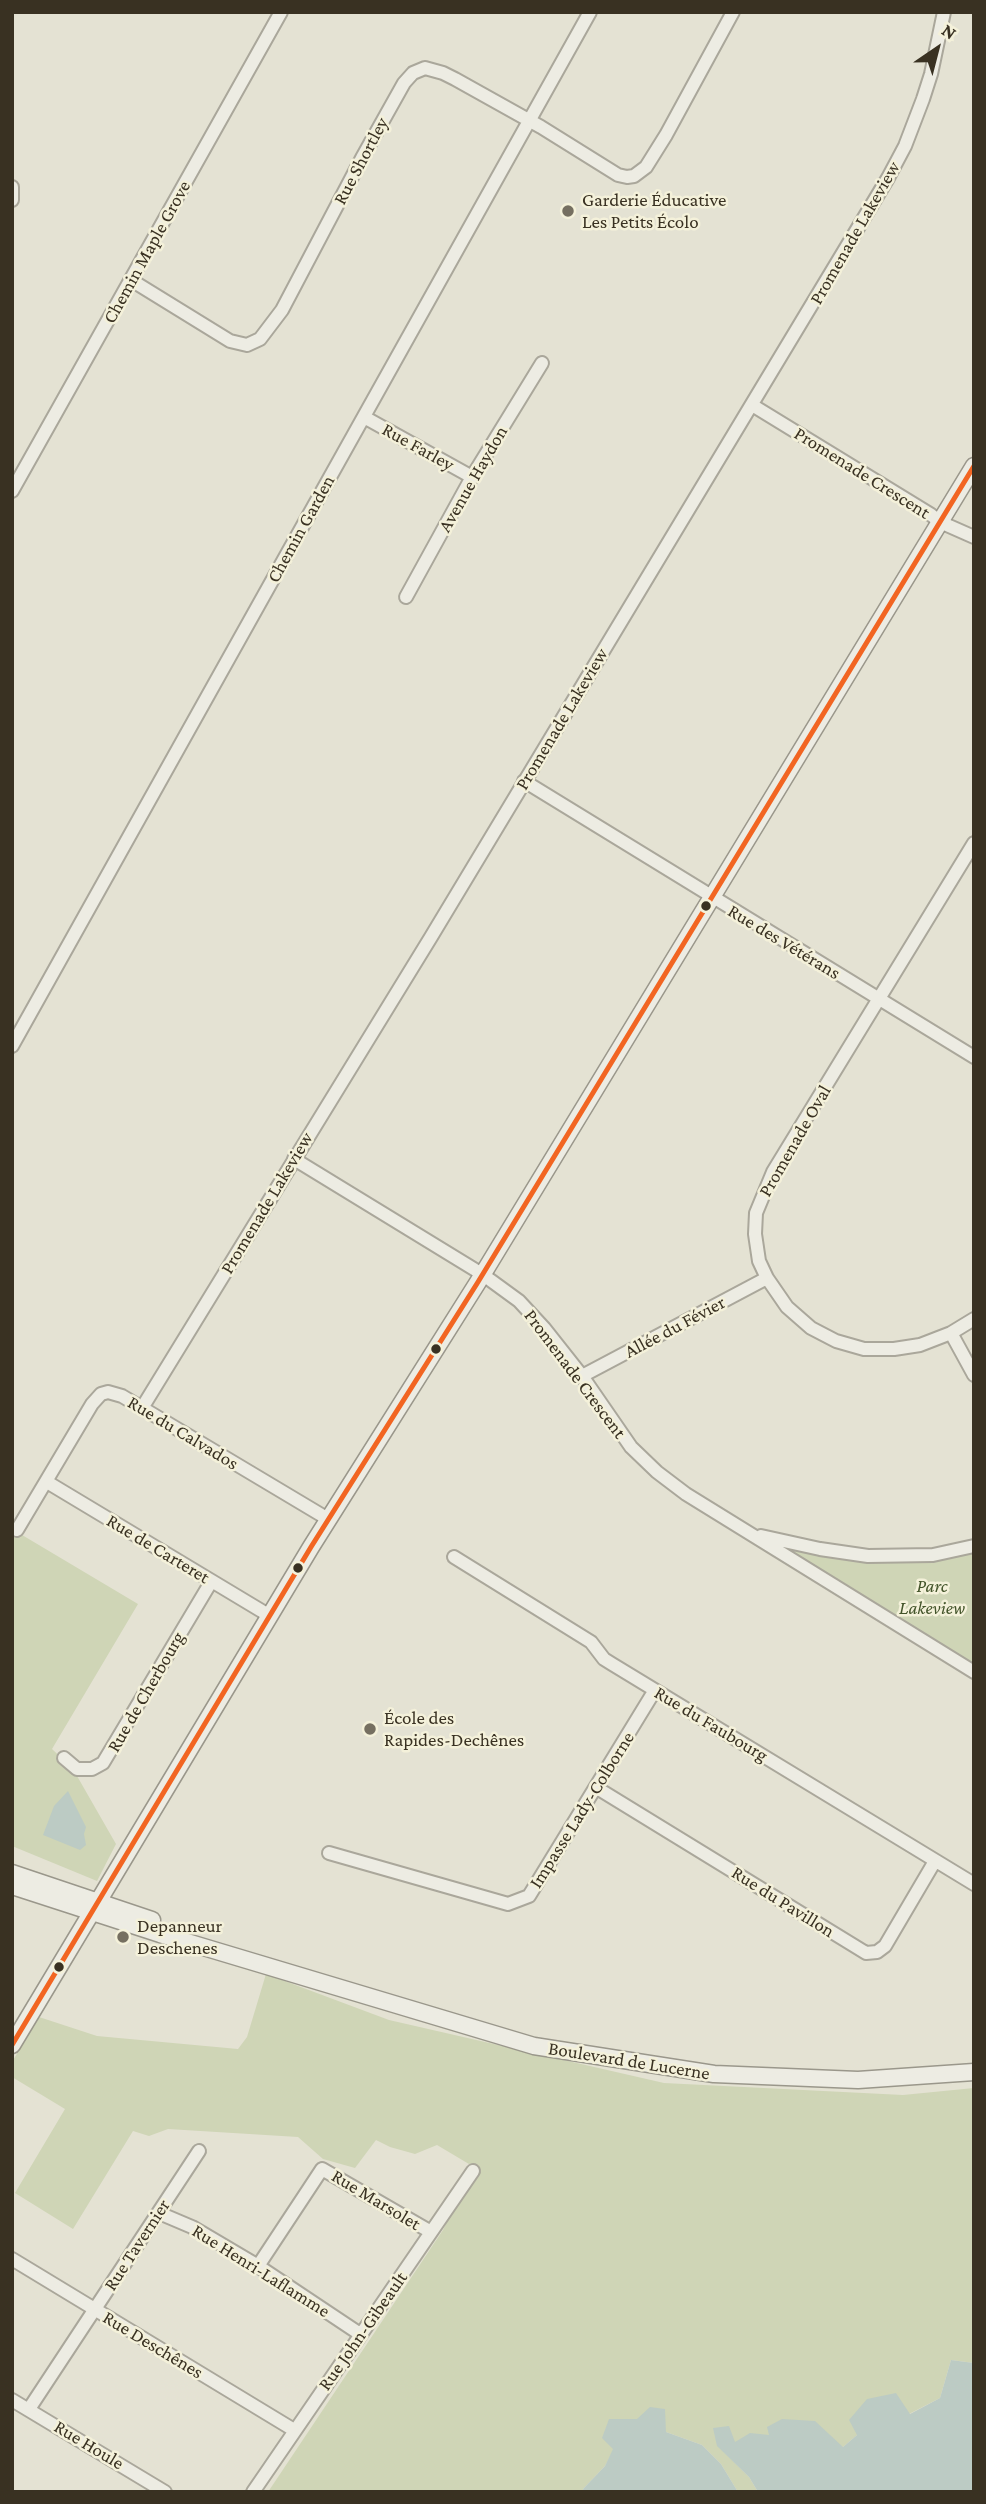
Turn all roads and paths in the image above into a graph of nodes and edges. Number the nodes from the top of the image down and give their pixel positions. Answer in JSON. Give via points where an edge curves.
{"nodes":[{"id":1,"x":281,"y":12,"type":"edge"},
{"id":2,"x":590,"y":12,"type":"edge"},
{"id":3,"x":733,"y":12,"type":"edge"},
{"id":4,"x":944,"y":12,"type":"edge"},
{"id":5,"x":530,"y":121,"type":"junction"},
{"id":6,"x":12,"y":187,"type":"edge"},
{"id":7,"x":12,"y":200,"type":"edge"},
{"id":8,"x":131,"y":280,"type":"junction"},
{"id":9,"x":542,"y":363,"type":"dead end"},
{"id":10,"x":751,"y":405,"type":"junction"},
{"id":11,"x":364,"y":417,"type":"junction"},
{"id":12,"x":974,"y":466,"type":"edge"},
{"id":13,"x":472,"y":477,"type":"junction"},
{"id":14,"x":12,"y":491,"type":"edge"},
{"id":15,"x":940,"y":523,"type":"junction"},
{"id":16,"x":974,"y":537,"type":"edge"},
{"id":17,"x":406,"y":597,"type":"dead end"},
{"id":18,"x":524,"y":781,"type":"junction"},
{"id":19,"x":974,"y":843,"type":"edge"},
{"id":20,"x":710,"y":897,"type":"junction"},
{"id":21,"x":878,"y":1000,"type":"junction"},
{"id":22,"x":12,"y":1046,"type":"edge"},
{"id":23,"x":974,"y":1057,"type":"edge"},
{"id":24,"x":294,"y":1159,"type":"junction"},
{"id":25,"x":482,"y":1274,"type":"junction"},
{"id":26,"x":767,"y":1278,"type":"junction"},
{"id":27,"x":974,"y":1319,"type":"edge"},
{"id":28,"x":951,"y":1333,"type":"junction"},
{"id":29,"x":974,"y":1375,"type":"edge"},
{"id":30,"x":582,"y":1376,"type":"junction"},
{"id":31,"x":142,"y":1408,"type":"junction"},
{"id":32,"x":47,"y":1482,"type":"junction"},
{"id":33,"x":328,"y":1519,"type":"junction"},
{"id":34,"x":17,"y":1530,"type":"dead end"},
{"id":35,"x":744,"y":1531,"type":"junction"},
{"id":36,"x":974,"y":1546,"type":"edge"},
{"id":37,"x":454,"y":1557,"type":"dead end"},
{"id":38,"x":211,"y":1581,"type":"junction"},
{"id":39,"x":270,"y":1616,"type":"junction"},
{"id":40,"x":974,"y":1672,"type":"edge"},
{"id":41,"x":655,"y":1690,"type":"junction"},
{"id":42,"x":64,"y":1758,"type":"dead end"},
{"id":43,"x":597,"y":1788,"type":"junction"},
{"id":44,"x":330,"y":1853,"type":"dead end"},
{"id":45,"x":935,"y":1861,"type":"junction"},
{"id":46,"x":12,"y":1873,"type":"edge"},
{"id":47,"x":974,"y":1884,"type":"edge"},
{"id":48,"x":12,"y":1886,"type":"edge"},
{"id":49,"x":96,"y":1906,"type":"junction"},
{"id":50,"x":12,"y":2045,"type":"edge"},
{"id":51,"x":974,"y":2073,"type":"edge"},
{"id":52,"x":199,"y":2151,"type":"dead end"},
{"id":53,"x":473,"y":2171,"type":"dead end"},
{"id":54,"x":159,"y":2213,"type":"junction"},
{"id":55,"x":431,"y":2232,"type":"junction"},
{"id":56,"x":12,"y":2259,"type":"edge"},
{"id":57,"x":258,"y":2266,"type":"junction"},
{"id":58,"x":95,"y":2309,"type":"junction"},
{"id":59,"x":360,"y":2334,"type":"junction"},
{"id":60,"x":12,"y":2400,"type":"edge"},
{"id":61,"x":29,"y":2409,"type":"junction"},
{"id":62,"x":294,"y":2430,"type":"junction"},
{"id":63,"x":165,"y":2492,"type":"edge"},
{"id":64,"x":253,"y":2492,"type":"edge"}],
"edges":[{"from":1,"to":8,"type":"street","name":"Chemin Maple Grove"},
{"from":2,"to":5,"type":"street","name":"Chemin Garden"},
{"from":3,"to":5,"type":"street","name":"Rue Shortley","via":[[666,135],[646,167],[634,176],[611,171]]},
{"from":4,"to":10,"type":"street","name":"Promenade Lakeview","via":[[931,74],[905,146]]},
{"from":5,"to":8,"type":"street","name":"Rue Shortley","via":[[443,73],[425,68],[413,73],[362,158],[282,310],[254,343],[230,341]]},
{"from":5,"to":11,"type":"street","name":"Chemin Garden"},
{"from":6,"to":7,"type":"street"},
{"from":8,"to":14,"type":"street","name":"Chemin Maple Grove"},
{"from":9,"to":13,"type":"street","name":"Avenue Haydon"},
{"from":10,"to":15,"type":"street","name":"Promenade Crescent"},
{"from":10,"to":18,"type":"street","name":"Promenade Lakeview"},
{"from":11,"to":13,"type":"street","name":"Rue Farley"},
{"from":11,"to":22,"type":"street","name":"Chemin Garden"},
{"from":12,"to":15,"type":"street"},
{"from":13,"to":17,"type":"street","name":"Avenue Haydon"},
{"from":15,"to":16,"type":"street","name":"Promenade Crescent"},
{"from":15,"to":20,"type":"street"},
{"from":18,"to":20,"type":"street","name":"Rue des Vétérans"},
{"from":18,"to":24,"type":"street","name":"Promenade Lakeview"},
{"from":19,"to":21,"type":"street","name":"Promenade Oval"},
{"from":20,"to":21,"type":"street","name":"Rue des Vétérans"},
{"from":20,"to":25,"type":"street"},
{"from":21,"to":23,"type":"street","name":"Rue des Vétérans"},
{"from":21,"to":26,"type":"street","name":"Promenade Oval","via":[[762,1195],[755,1234]]},
{"from":24,"to":25,"type":"street","name":"Promenade Crescent"},
{"from":24,"to":31,"type":"street","name":"Promenade Lakeview"},
{"from":25,"to":30,"type":"street","name":"Promenade Crescent","via":[[519,1301]]},
{"from":25,"to":33,"type":"street"},
{"from":26,"to":28,"type":"street","name":"Promenade Oval","via":[[787,1307],[811,1328],[836,1341],[864,1349],[894,1349]]},
{"from":26,"to":30,"type":"street","name":"Allée du Févier"},
{"from":27,"to":28,"type":"street","name":"Promenade Oval"},
{"from":28,"to":29,"type":"street"},
{"from":30,"to":35,"type":"street","name":"Promenade Crescent","via":[[640,1455],[686,1494]]},
{"from":31,"to":32,"type":"street","name":"Rue du Calvados","via":[[115,1393],[97,1398]]},
{"from":31,"to":33,"type":"street","name":"Rue du Calvados"},
{"from":32,"to":34,"type":"street","name":"Rue du Calvados"},
{"from":32,"to":38,"type":"street","name":"Rue de Carteret"},
{"from":33,"to":39,"type":"street"},
{"from":35,"to":36,"type":"street","name":"Promenade Crescent","via":[[868,1556],[933,1555]]},
{"from":35,"to":40,"type":"street","name":"Promenade Crescent"},
{"from":37,"to":41,"type":"street","name":"Rue du Faubourg","via":[[591,1642],[604,1659]]},
{"from":38,"to":39,"type":"street","name":"Rue de Carteret"},
{"from":38,"to":42,"type":"street","name":"Rue de Cherbourg","via":[[103,1763],[78,1769]]},
{"from":39,"to":49,"type":"street"},
{"from":41,"to":43,"type":"street","name":"Impasse Lady-Colborne"},
{"from":41,"to":45,"type":"street","name":"Rue du Faubourg"},
{"from":43,"to":44,"type":"street","name":"Impasse Lady-Colborne","via":[[529,1896],[508,1904]]},
{"from":43,"to":45,"type":"street","name":"Rue du Pavillon","via":[[866,1953],[885,1945]]},
{"from":45,"to":47,"type":"street","name":"Rue du Faubourg"},
{"from":46,"to":49,"type":"street","name":"Boulevard de Lucerne"},
{"from":48,"to":49,"type":"street","name":"Boulevard de Lucerne"},
{"from":49,"to":50,"type":"street"},
{"from":49,"to":51,"type":"street","name":"Boulevard de Lucerne","via":[[534,2046],[714,2074],[858,2080]]},
{"from":52,"to":54,"type":"street","name":"Rue Tavernier"},
{"from":53,"to":55,"type":"street","name":"Rue John-Gibeault"},
{"from":54,"to":57,"type":"street","name":"Rue Henri-Laflamme"},
{"from":54,"to":58,"type":"street","name":"Rue Tavernier"},
{"from":55,"to":57,"type":"street","name":"Rue Marsolet","via":[[322,2169]]},
{"from":55,"to":59,"type":"street","name":"Rue John-Gibeault"},
{"from":56,"to":58,"type":"street","name":"Rue Deschênes"},
{"from":57,"to":59,"type":"street","name":"Rue Henri-Laflamme"},
{"from":58,"to":61,"type":"street","name":"Rue Tavernier"},
{"from":58,"to":62,"type":"street","name":"Rue Deschênes"},
{"from":59,"to":62,"type":"street","name":"Rue John-Gibeault"},
{"from":60,"to":61,"type":"street","name":"Rue Houle"},
{"from":61,"to":63,"type":"street","name":"Rue Houle"},
{"from":62,"to":64,"type":"street","name":"Rue John-Gibeault"}]}
